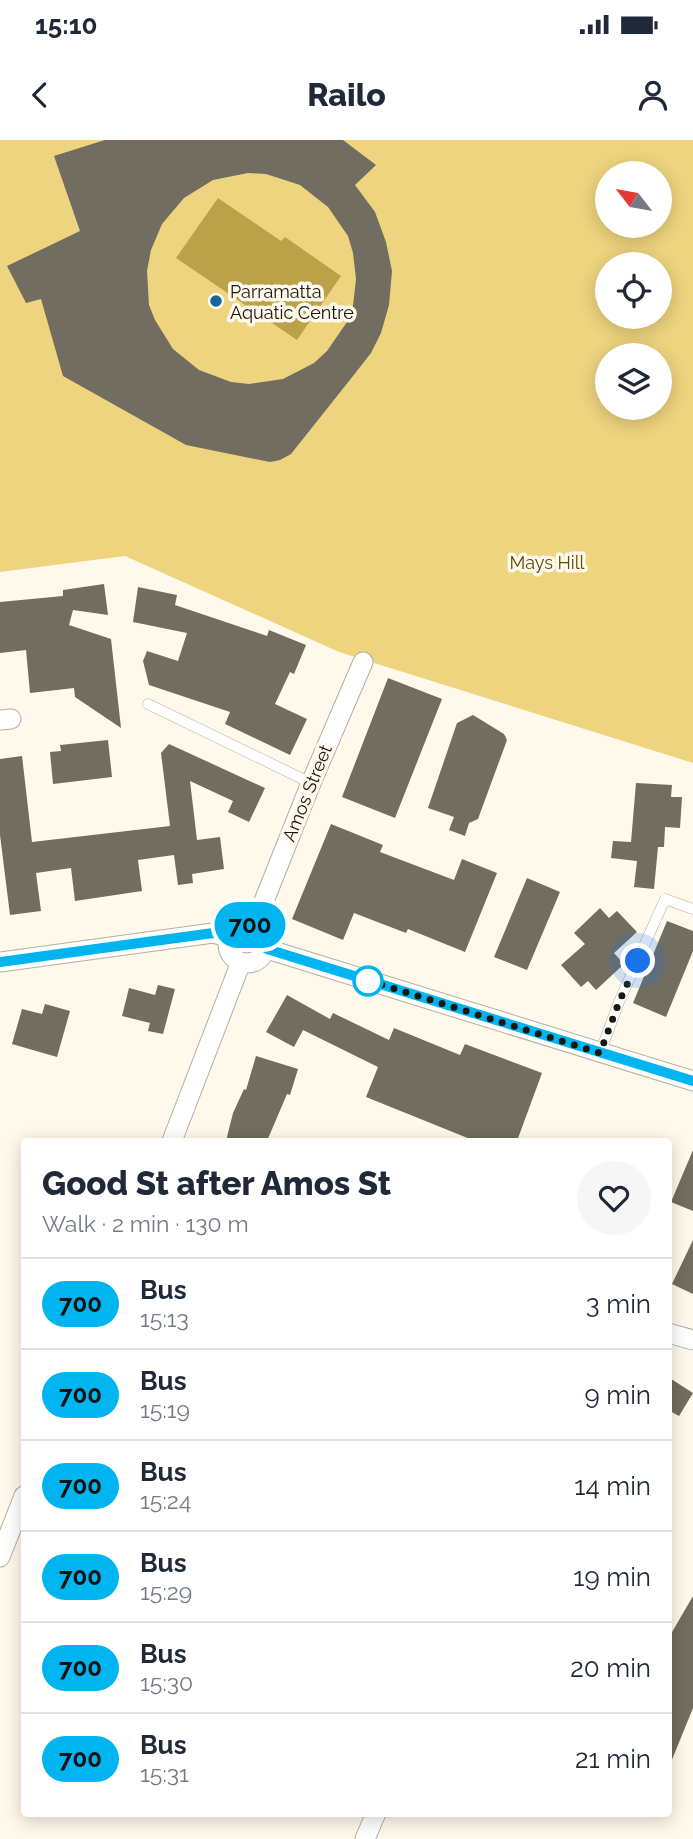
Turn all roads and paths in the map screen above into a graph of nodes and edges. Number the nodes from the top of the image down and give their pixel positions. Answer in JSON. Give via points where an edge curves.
{"nodes":[{"id":1,"x":363,"y":662,"type":"dead end"},
{"id":2,"x":148,"y":704,"type":"dead end"},
{"id":3,"x":311,"y":783,"type":"junction"},
{"id":4,"x":693,"y":909,"type":"edge"},
{"id":5,"x":256,"y":927,"type":"junction"},
{"id":6,"x":228,"y":937,"type":"junction"},
{"id":7,"x":267,"y":949,"type":"junction"},
{"id":8,"x":0,"y":962,"type":"edge"},
{"id":9,"x":241,"y":962,"type":"junction"},
{"id":10,"x":600,"y":1053,"type":"junction"},
{"id":11,"x":693,"y":1081,"type":"edge"},
{"id":12,"x":173,"y":1138,"type":"edge"},
{"id":13,"x":672,"y":1334,"type":"edge"},
{"id":14,"x":693,"y":1340,"type":"edge"},
{"id":15,"x":21,"y":1514,"type":"edge"},
{"id":16,"x":17,"y":1537,"type":"edge"},
{"id":17,"x":0,"y":1557,"type":"edge"},
{"id":18,"x":374,"y":1817,"type":"edge"},
{"id":19,"x":365,"y":1839,"type":"edge"}],
"edges":[{"from":1,"to":3,"type":"street","name":"Amos Street"},
{"from":2,"to":3,"type":"lane"},
{"from":3,"to":5,"type":"street","name":"Amos Street"},
{"from":4,"to":10,"type":"lane","via":[[665,899]]},
{"from":5,"to":6,"type":"street","via":[[238,926]]},
{"from":5,"to":7,"type":"street","via":[[264,935]]},
{"from":6,"to":8,"type":"street","via":[[213,933]]},
{"from":6,"to":9,"type":"street","via":[[229,952]]},
{"from":7,"to":9,"type":"street","via":[[256,961]]},
{"from":7,"to":10,"type":"street"},
{"from":9,"to":12,"type":"street"},
{"from":10,"to":11,"type":"street"},
{"from":13,"to":14,"type":"street"},
{"from":15,"to":16,"type":"street"},
{"from":16,"to":17,"type":"street"},
{"from":18,"to":19,"type":"street"}]}
